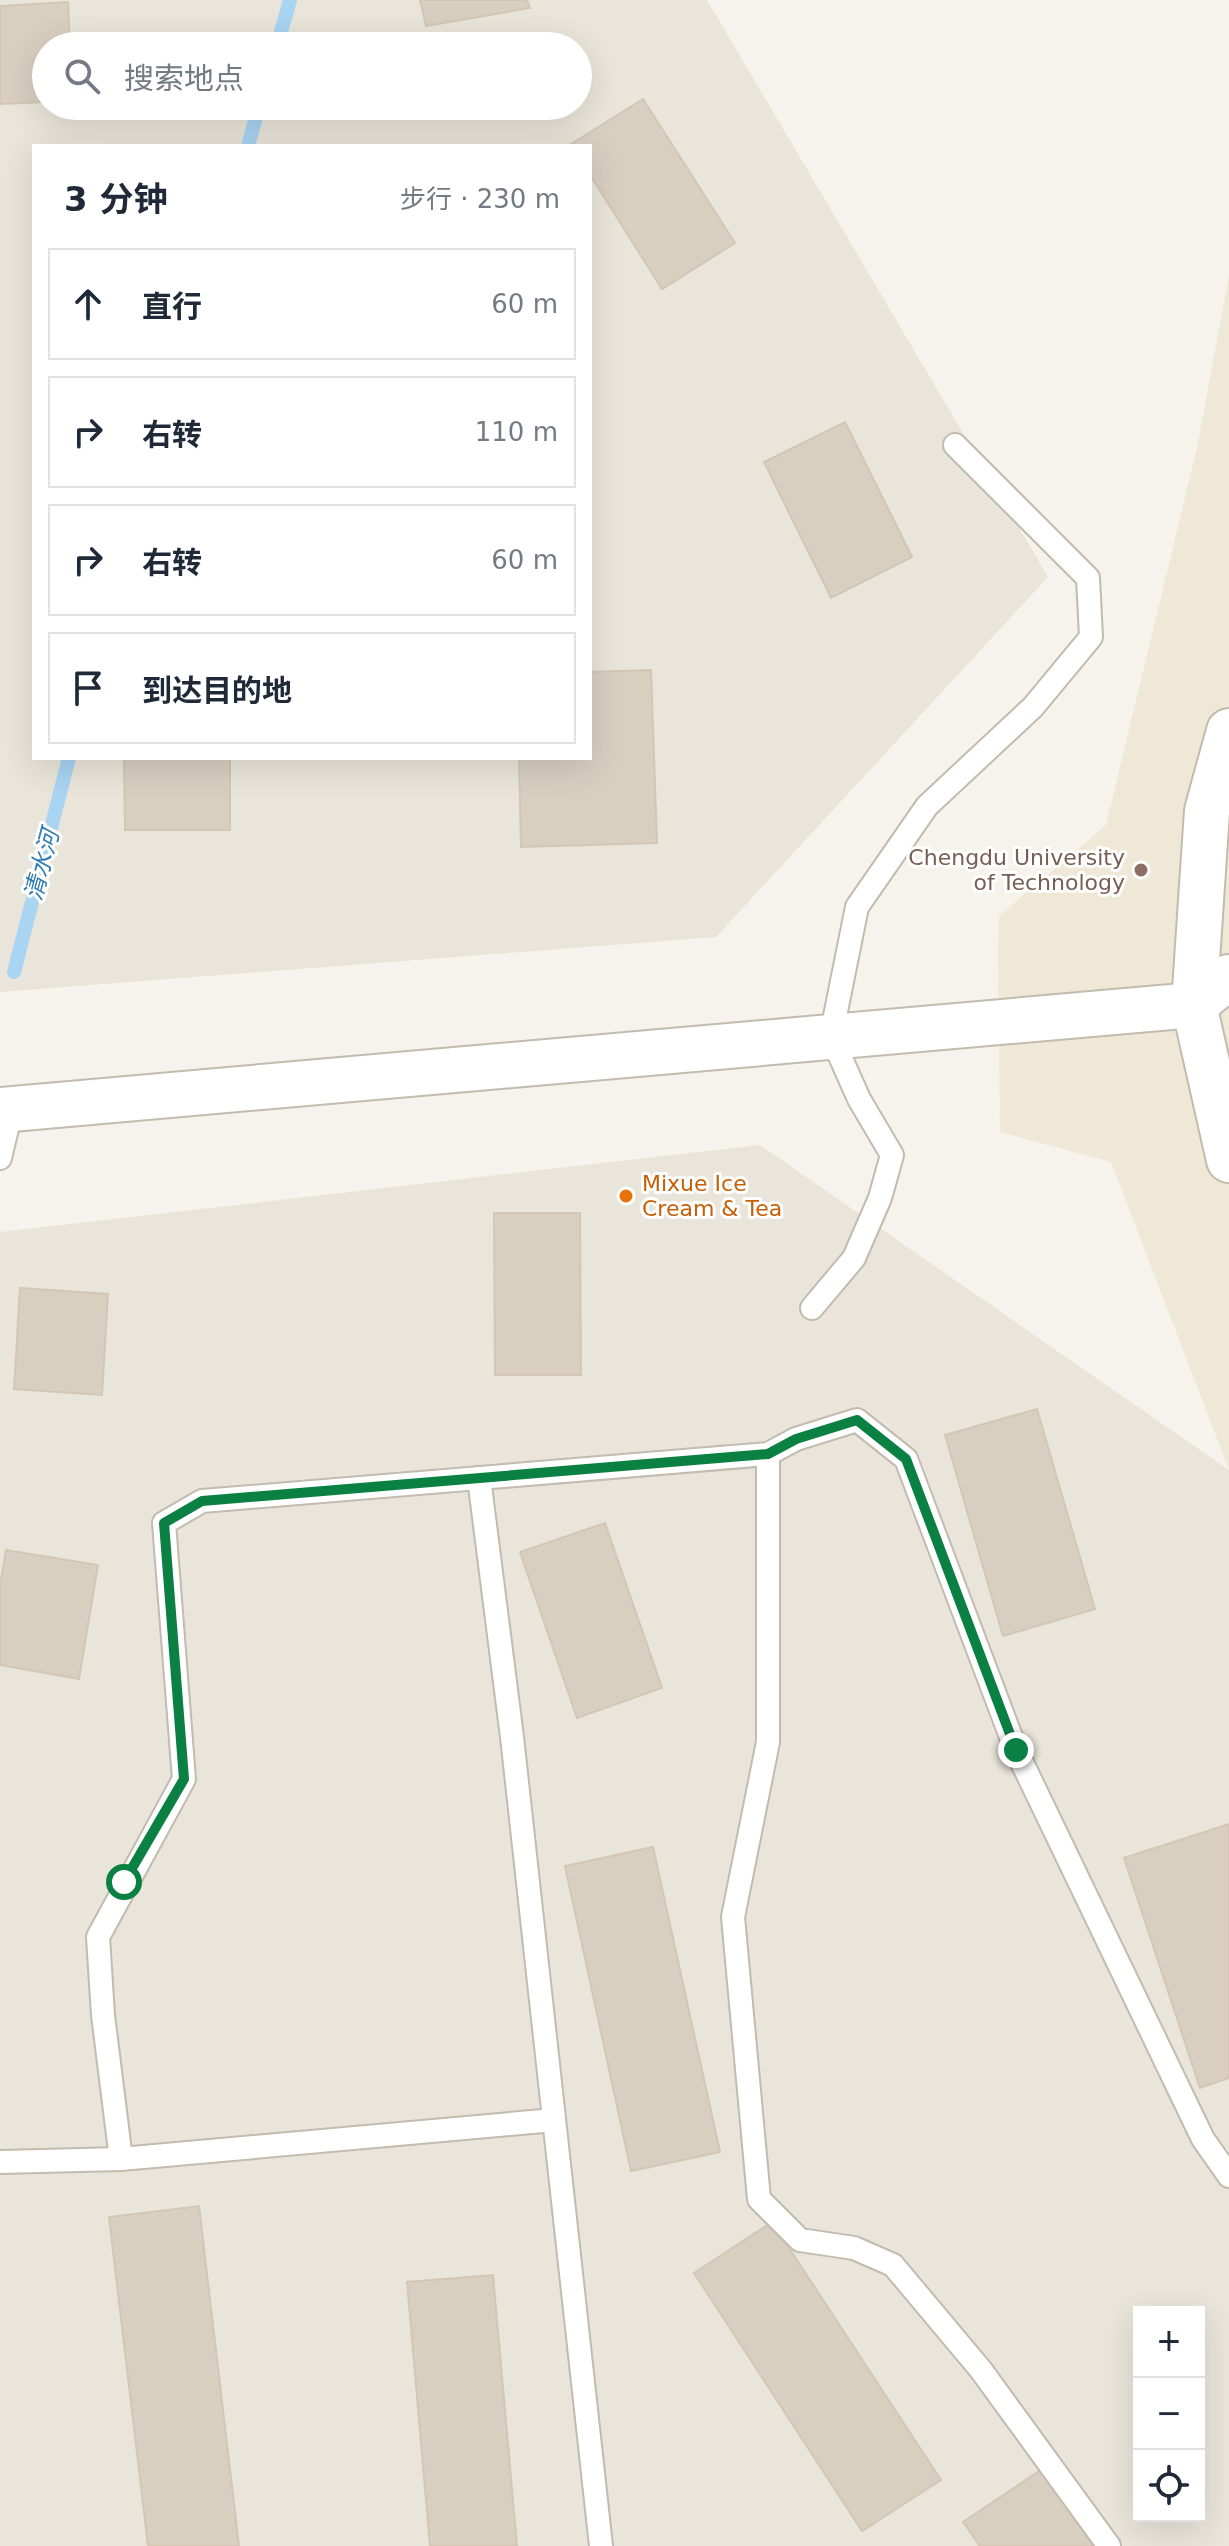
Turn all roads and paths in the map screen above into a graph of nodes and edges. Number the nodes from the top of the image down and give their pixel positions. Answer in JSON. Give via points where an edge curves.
{"nodes":[{"id":1,"x":955,"y":445,"type":"dead end"},
{"id":2,"x":1229,"y":731,"type":"edge"},
{"id":3,"x":1229,"y":977,"type":"edge"},
{"id":4,"x":1212,"y":1016,"type":"edge"},
{"id":5,"x":831,"y":1036,"type":"junction"},
{"id":6,"x":6,"y":1109,"type":"edge"},
{"id":7,"x":0,"y":1158,"type":"edge"},
{"id":8,"x":1229,"y":1160,"type":"edge"},
{"id":9,"x":812,"y":1308,"type":"dead end"},
{"id":10,"x":768,"y":1454,"type":"junction"},
{"id":11,"x":479,"y":1478,"type":"junction"},
{"id":12,"x":554,"y":2120,"type":"junction"},
{"id":13,"x":121,"y":2159,"type":"junction"},
{"id":14,"x":0,"y":2162,"type":"edge"},
{"id":15,"x":1229,"y":2176,"type":"edge"},
{"id":16,"x":601,"y":2546,"type":"edge"},
{"id":17,"x":1109,"y":2546,"type":"edge"}],
"edges":[{"from":1,"to":5,"type":"lane","via":[[1088,578],[1091,637],[1033,707],[927,806],[857,907]]},
{"from":2,"to":4,"type":"street","via":[[1207,811]]},
{"from":3,"to":4,"type":"street"},
{"from":4,"to":5,"type":"street"},
{"from":4,"to":8,"type":"street"},
{"from":5,"to":6,"type":"street"},
{"from":5,"to":9,"type":"lane","via":[[892,1155],[854,1258]]},
{"from":6,"to":7,"type":"lane"},
{"from":10,"to":11,"type":"lane"},
{"from":10,"to":15,"type":"lane","via":[[796,1439],[857,1420],[906,1459],[1016,1750],[1203,2139]]},
{"from":10,"to":17,"type":"lane","via":[[768,1742],[733,1917],[759,2199],[800,2240],[854,2248],[893,2265],[981,2370]]},
{"from":11,"to":12,"type":"lane"},
{"from":11,"to":13,"type":"lane","via":[[202,1501],[164,1523],[184,1779],[98,1937]]},
{"from":12,"to":13,"type":"lane"},
{"from":12,"to":16,"type":"lane"},
{"from":13,"to":14,"type":"lane"}]}
